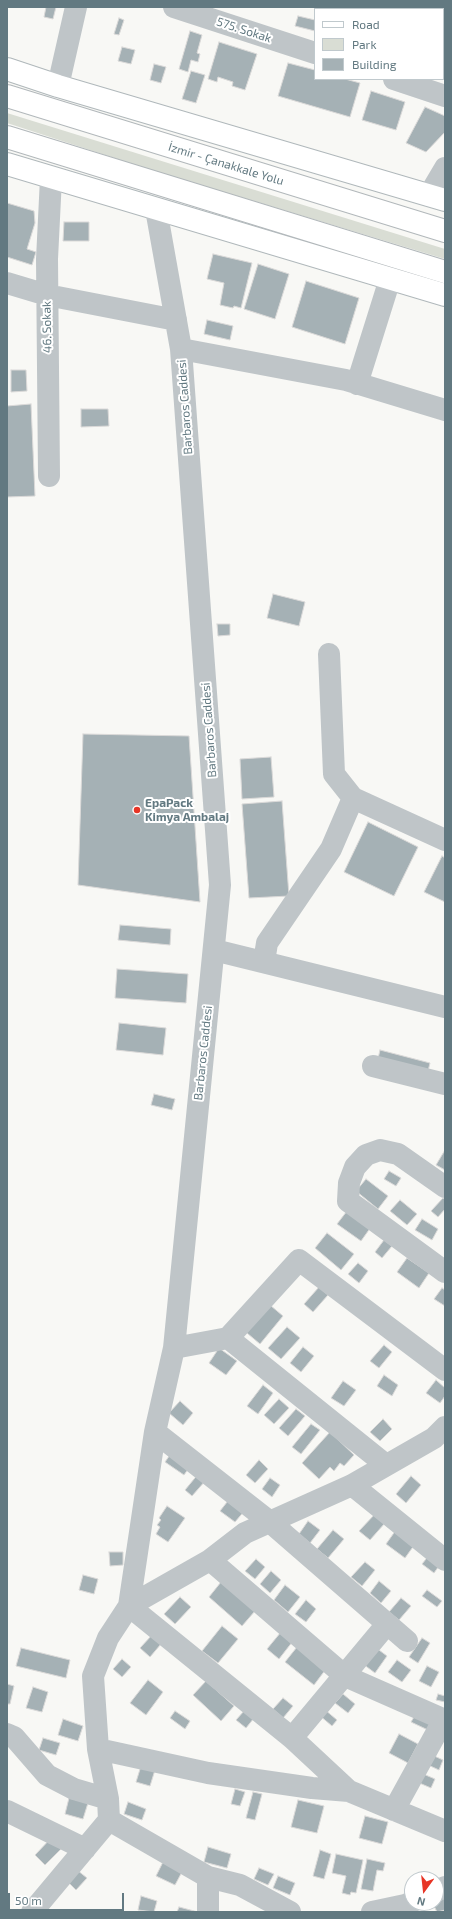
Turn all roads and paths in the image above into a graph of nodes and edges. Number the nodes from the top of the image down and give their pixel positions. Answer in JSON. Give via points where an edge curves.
{"nodes":[{"id":1,"x":76,"y":7,"type":"edge"},
{"id":2,"x":174,"y":7,"type":"edge"},
{"id":3,"x":314,"y":53,"type":"edge"},
{"id":4,"x":7,"y":69,"type":"edge"},
{"id":5,"x":397,"y":80,"type":"edge"},
{"id":6,"x":58,"y":86,"type":"junction"},
{"id":7,"x":7,"y":96,"type":"edge"},
{"id":8,"x":445,"y":96,"type":"edge"},
{"id":9,"x":7,"y":137,"type":"edge"},
{"id":10,"x":7,"y":164,"type":"edge"},
{"id":11,"x":445,"y":168,"type":"edge"},
{"id":12,"x":51,"y":178,"type":"junction"},
{"id":13,"x":437,"y":197,"type":"edge"},
{"id":14,"x":156,"y":209,"type":"junction"},
{"id":15,"x":445,"y":231,"type":"edge"},
{"id":16,"x":445,"y":272,"type":"edge"},
{"id":17,"x":390,"y":279,"type":"junction"},
{"id":18,"x":7,"y":282,"type":"edge"},
{"id":19,"x":47,"y":295,"type":"junction"},
{"id":20,"x":445,"y":295,"type":"edge"},
{"id":21,"x":176,"y":320,"type":"junction"},
{"id":22,"x":181,"y":349,"type":"junction"},
{"id":23,"x":357,"y":384,"type":"junction"},
{"id":24,"x":445,"y":410,"type":"edge"},
{"id":25,"x":49,"y":476,"type":"dead end"},
{"id":26,"x":329,"y":654,"type":"dead end"},
{"id":27,"x":354,"y":798,"type":"junction"},
{"id":28,"x":445,"y":840,"type":"edge"},
{"id":29,"x":214,"y":950,"type":"junction"},
{"id":30,"x":264,"y":962,"type":"junction"},
{"id":31,"x":445,"y":1007,"type":"edge"},
{"id":32,"x":373,"y":1066,"type":"dead end"},
{"id":33,"x":445,"y":1084,"type":"edge"},
{"id":34,"x":445,"y":1187,"type":"edge"},
{"id":35,"x":445,"y":1272,"type":"edge"},
{"id":36,"x":228,"y":1338,"type":"junction"},
{"id":37,"x":174,"y":1348,"type":"junction"},
{"id":38,"x":445,"y":1370,"type":"edge"},
{"id":39,"x":155,"y":1432,"type":"junction"},
{"id":40,"x":441,"y":1437,"type":"edge"},
{"id":41,"x":386,"y":1465,"type":"junction"},
{"id":42,"x":352,"y":1485,"type":"junction"},
{"id":43,"x":270,"y":1522,"type":"junction"},
{"id":44,"x":210,"y":1560,"type":"junction"},
{"id":45,"x":445,"y":1560,"type":"edge"},
{"id":46,"x":129,"y":1606,"type":"junction"},
{"id":47,"x":387,"y":1624,"type":"junction"},
{"id":48,"x":407,"y":1641,"type":"dead end"},
{"id":49,"x":345,"y":1676,"type":"junction"},
{"id":50,"x":445,"y":1719,"type":"edge"},
{"id":51,"x":7,"y":1734,"type":"edge"},
{"id":52,"x":292,"y":1738,"type":"junction"},
{"id":53,"x":98,"y":1749,"type":"junction"},
{"id":54,"x":349,"y":1791,"type":"junction"},
{"id":55,"x":108,"y":1810,"type":"junction"},
{"id":56,"x":394,"y":1810,"type":"junction"},
{"id":57,"x":7,"y":1811,"type":"edge"},
{"id":58,"x":445,"y":1831,"type":"edge"},
{"id":59,"x":85,"y":1849,"type":"junction"},
{"id":60,"x":208,"y":1878,"type":"junction"},
{"id":61,"x":404,"y":1905,"type":"edge"},
{"id":62,"x":32,"y":1912,"type":"edge"},
{"id":63,"x":208,"y":1912,"type":"edge"},
{"id":64,"x":290,"y":1912,"type":"edge"},
{"id":65,"x":372,"y":1912,"type":"edge"}],
"edges":[{"from":1,"to":6,"type":"street"},
{"from":2,"to":3,"type":"street","name":"575. Sokak"},
{"from":4,"to":6,"type":"main road"},
{"from":5,"to":8,"type":"street"},
{"from":6,"to":13,"type":"main road"},
{"from":7,"to":15,"type":"main road","name":"İzmir - Çanakkale Yolu"},
{"from":9,"to":16,"type":"main road"},
{"from":10,"to":12,"type":"main road"},
{"from":11,"to":13,"type":"street"},
{"from":12,"to":14,"type":"main road"},
{"from":12,"to":19,"type":"street","name":"46. Sokak"},
{"from":14,"to":17,"type":"main road"},
{"from":14,"to":21,"type":"street","name":"Barbaros Caddesi"},
{"from":17,"to":20,"type":"main road"},
{"from":17,"to":23,"type":"street"},
{"from":18,"to":19,"type":"street"},
{"from":19,"to":21,"type":"street"},
{"from":19,"to":25,"type":"street","name":"46. Sokak"},
{"from":21,"to":22,"type":"street","name":"Barbaros Caddesi"},
{"from":22,"to":23,"type":"street"},
{"from":22,"to":29,"type":"street","name":"Barbaros Caddesi","via":[[220,885]]},
{"from":23,"to":24,"type":"street"},
{"from":26,"to":27,"type":"street","via":[[334,774]]},
{"from":27,"to":28,"type":"street"},
{"from":27,"to":30,"type":"street","via":[[332,849],[267,943]]},
{"from":29,"to":30,"type":"street"},
{"from":29,"to":37,"type":"street","name":"Barbaros Caddesi"},
{"from":30,"to":31,"type":"street"},
{"from":32,"to":33,"type":"street"},
{"from":34,"to":35,"type":"street","via":[[398,1154],[380,1150],[366,1155],[355,1167],[349,1183],[348,1201]]},
{"from":36,"to":37,"type":"street"},
{"from":36,"to":38,"type":"street","via":[[299,1260]]},
{"from":36,"to":41,"type":"street"},
{"from":37,"to":39,"type":"street","name":"Barbaros Caddesi"},
{"from":39,"to":43,"type":"street"},
{"from":39,"to":46,"type":"street","name":"Barbaros Caddesi"},
{"from":40,"to":41,"type":"street"},
{"from":41,"to":42,"type":"street"},
{"from":42,"to":43,"type":"street"},
{"from":42,"to":45,"type":"street"},
{"from":43,"to":44,"type":"street","via":[[245,1533]]},
{"from":43,"to":47,"type":"street"},
{"from":44,"to":46,"type":"street"},
{"from":44,"to":49,"type":"street"},
{"from":46,"to":52,"type":"street"},
{"from":46,"to":53,"type":"street","via":[[108,1638],[93,1676]]},
{"from":47,"to":48,"type":"street"},
{"from":47,"to":49,"type":"street"},
{"from":49,"to":50,"type":"street"},
{"from":49,"to":52,"type":"street"},
{"from":50,"to":56,"type":"street"},
{"from":51,"to":55,"type":"street","via":[[14,1737],[47,1775]]},
{"from":52,"to":54,"type":"street"},
{"from":53,"to":54,"type":"street","via":[[208,1773]]},
{"from":53,"to":55,"type":"street"},
{"from":54,"to":56,"type":"street"},
{"from":55,"to":59,"type":"street"},
{"from":55,"to":60,"type":"street"},
{"from":56,"to":58,"type":"street"},
{"from":57,"to":59,"type":"street"},
{"from":59,"to":62,"type":"street"},
{"from":60,"to":63,"type":"street"},
{"from":60,"to":64,"type":"street","via":[[240,1885]]},
{"from":61,"to":65,"type":"street"}]}
